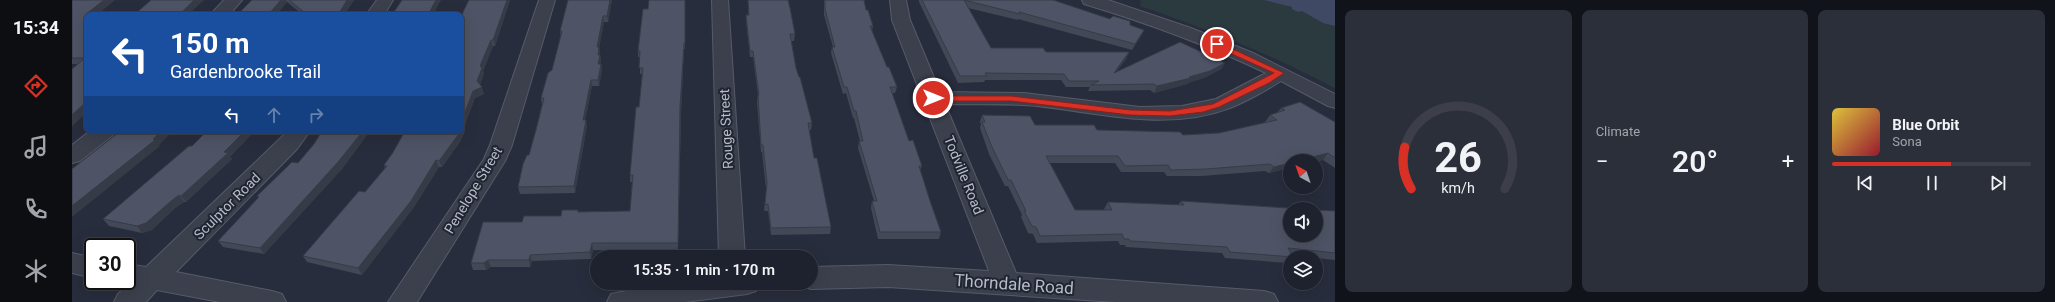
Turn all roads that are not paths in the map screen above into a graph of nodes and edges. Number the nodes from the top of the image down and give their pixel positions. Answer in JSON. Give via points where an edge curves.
{"nodes":[{"id":1,"x":234,"y":0,"type":"edge"},
{"id":2,"x":385,"y":0,"type":"edge"},
{"id":3,"x":547,"y":0,"type":"edge"},
{"id":4,"x":720,"y":0,"type":"edge"},
{"id":5,"x":898,"y":0,"type":"edge"},
{"id":6,"x":1090,"y":0,"type":"edge"},
{"id":7,"x":222,"y":12,"type":"edge"},
{"id":8,"x":377,"y":12,"type":"edge"},
{"id":9,"x":1280,"y":73,"type":"junction"},
{"id":10,"x":933,"y":98,"type":"junction"},
{"id":11,"x":1335,"y":102,"type":"edge"},
{"id":12,"x":100,"y":134,"type":"edge"},
{"id":13,"x":297,"y":134,"type":"edge"},
{"id":14,"x":72,"y":156,"type":"edge"},
{"id":15,"x":732,"y":250,"type":"edge"},
{"id":16,"x":72,"y":263,"type":"edge"},
{"id":17,"x":84,"y":266,"type":"edge"},
{"id":18,"x":140,"y":277,"type":"edge"},
{"id":19,"x":818,"y":278,"type":"edge"},
{"id":20,"x":1007,"y":282,"type":"junction"},
{"id":21,"x":696,"y":290,"type":"edge"},
{"id":22,"x":128,"y":302,"type":"edge"},
{"id":23,"x":272,"y":302,"type":"edge"},
{"id":24,"x":402,"y":302,"type":"edge"},
{"id":25,"x":621,"y":302,"type":"edge"},
{"id":26,"x":1264,"y":302,"type":"edge"}],
"edges":[{"from":1,"to":7,"type":"street"},
{"from":2,"to":8,"type":"street"},
{"from":3,"to":24,"type":"street","name":"Penelope Street","via":[[494,161]]},
{"from":4,"to":15,"type":"street","name":"Rouge Street"},
{"from":5,"to":10,"type":"street","name":"Todville Road","via":[[901,20]]},
{"from":6,"to":9,"type":"street","via":[[1183,31]]},
{"from":9,"to":10,"type":"street","via":[[1216,106],[1170,113],[1130,113],[1011,98]]},
{"from":9,"to":11,"type":"street"},
{"from":10,"to":20,"type":"street","name":"Todville Road"},
{"from":12,"to":14,"type":"street"},
{"from":13,"to":18,"type":"street","name":"Sculptor Road","via":[[289,144]]},
{"from":16,"to":17,"type":"street"},
{"from":18,"to":22,"type":"street","name":"Sculptor Road"},
{"from":18,"to":23,"type":"street"},
{"from":19,"to":20,"type":"street","name":"Thorndale Road","via":[[888,276]]},
{"from":20,"to":26,"type":"street","name":"Thorndale Road"},
{"from":21,"to":25,"type":"street"}]}
